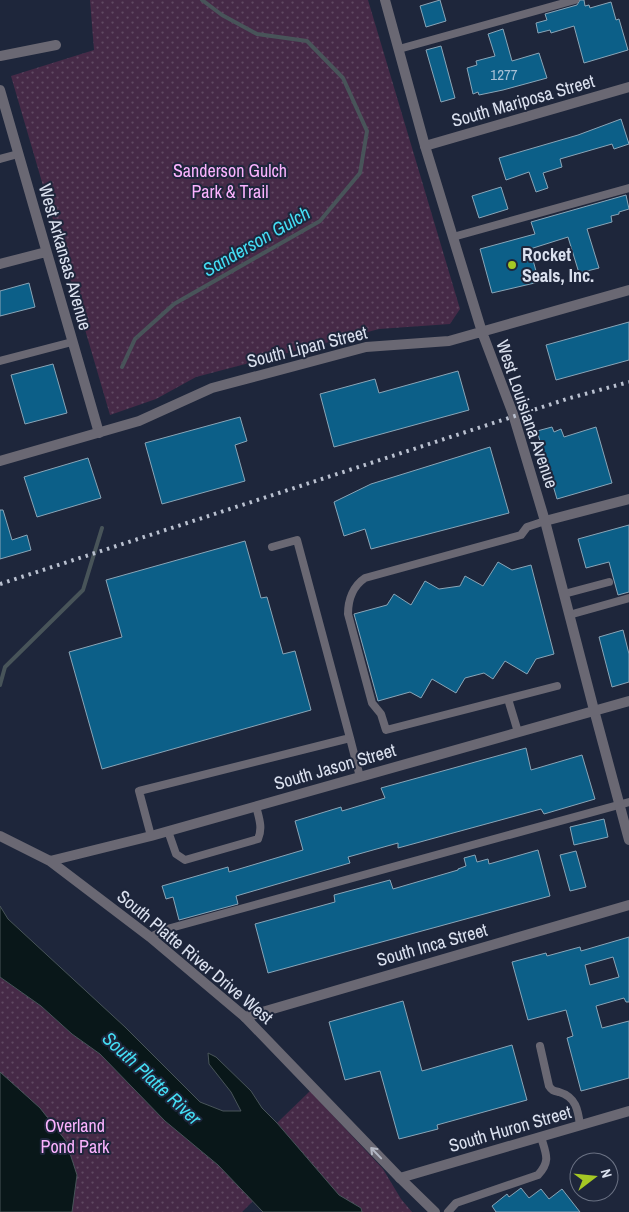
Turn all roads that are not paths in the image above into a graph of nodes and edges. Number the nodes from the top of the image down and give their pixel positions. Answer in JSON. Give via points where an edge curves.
{"nodes":[{"id":1,"x":385,"y":0,"type":"edge"},
{"id":2,"x":575,"y":0,"type":"edge"},
{"id":3,"x":56,"y":45,"type":"dead end"},
{"id":4,"x":399,"y":49,"type":"junction"},
{"id":5,"x":0,"y":56,"type":"edge"},
{"id":6,"x":629,"y":87,"type":"edge"},
{"id":7,"x":0,"y":90,"type":"edge"},
{"id":8,"x":425,"y":146,"type":"junction"},
{"id":9,"x":18,"y":154,"type":"junction"},
{"id":10,"x":0,"y":159,"type":"edge"},
{"id":11,"x":629,"y":188,"type":"edge"},
{"id":12,"x":453,"y":237,"type":"junction"},
{"id":13,"x":46,"y":252,"type":"junction"},
{"id":14,"x":0,"y":264,"type":"edge"},
{"id":15,"x":629,"y":290,"type":"edge"},
{"id":16,"x":482,"y":332,"type":"junction"},
{"id":17,"x":72,"y":342,"type":"junction"},
{"id":18,"x":0,"y":362,"type":"edge"},
{"id":19,"x":99,"y":433,"type":"junction"},
{"id":20,"x":0,"y":461,"type":"edge"},
{"id":21,"x":629,"y":499,"type":"edge"},
{"id":22,"x":545,"y":521,"type":"junction"},
{"id":23,"x":272,"y":548,"type":"dead end"},
{"id":24,"x":609,"y":582,"type":"dead end"},
{"id":25,"x":564,"y":594,"type":"junction"},
{"id":26,"x":629,"y":598,"type":"edge"},
{"id":27,"x":569,"y":615,"type":"junction"},
{"id":28,"x":557,"y":686,"type":"dead end"},
{"id":29,"x":508,"y":699,"type":"junction"},
{"id":30,"x":629,"y":701,"type":"edge"},
{"id":31,"x":594,"y":710,"type":"junction"},
{"id":32,"x":518,"y":732,"type":"junction"},
{"id":33,"x":350,"y":738,"type":"junction"},
{"id":34,"x":360,"y":777,"type":"junction"},
{"id":35,"x":624,"y":804,"type":"edge"},
{"id":36,"x":256,"y":806,"type":"junction"},
{"id":37,"x":168,"y":832,"type":"junction"},
{"id":38,"x":0,"y":836,"type":"edge"},
{"id":39,"x":151,"y":836,"type":"junction"},
{"id":40,"x":629,"y":840,"type":"edge"},
{"id":41,"x":50,"y":861,"type":"junction"},
{"id":42,"x":629,"y":906,"type":"edge"},
{"id":43,"x":150,"y":937,"type":"junction"},
{"id":44,"x":245,"y":1017,"type":"junction"},
{"id":45,"x":540,"y":1046,"type":"dead end"},
{"id":46,"x":629,"y":1111,"type":"edge"},
{"id":47,"x":580,"y":1125,"type":"junction"},
{"id":48,"x":541,"y":1137,"type":"junction"},
{"id":49,"x":400,"y":1178,"type":"junction"},
{"id":50,"x":435,"y":1212,"type":"edge"},
{"id":51,"x":448,"y":1212,"type":"edge"}],
"edges":[{"from":1,"to":4,"type":"street","name":"West Louisiana Avenue"},
{"from":2,"to":4,"type":"lane"},
{"from":3,"to":5,"type":"street"},
{"from":4,"to":8,"type":"street","name":"West Louisiana Avenue"},
{"from":6,"to":8,"type":"street","name":"South Mariposa Street"},
{"from":7,"to":9,"type":"street","name":"West Arkansas Avenue"},
{"from":8,"to":12,"type":"street","name":"West Louisiana Avenue"},
{"from":9,"to":10,"type":"lane"},
{"from":9,"to":13,"type":"street","name":"West Arkansas Avenue"},
{"from":11,"to":12,"type":"lane"},
{"from":12,"to":16,"type":"street","name":"West Louisiana Avenue"},
{"from":13,"to":14,"type":"street"},
{"from":13,"to":17,"type":"street","name":"West Arkansas Avenue"},
{"from":15,"to":16,"type":"street","name":"South Lipan Street"},
{"from":16,"to":19,"type":"street","name":"South Lipan Street","via":[[449,341],[366,347],[212,388],[139,421]]},
{"from":16,"to":22,"type":"street","name":"West Louisiana Avenue","via":[[514,414]]},
{"from":17,"to":18,"type":"lane"},
{"from":17,"to":19,"type":"street","name":"West Arkansas Avenue"},
{"from":19,"to":20,"type":"street","name":"South Lipan Street"},
{"from":21,"to":22,"type":"street"},
{"from":22,"to":25,"type":"street","name":"West Louisiana Avenue"},
{"from":22,"to":29,"type":"lane","via":[[528,527],[521,535],[365,578],[356,587],[348,604],[372,703],[381,714],[386,730]]},
{"from":23,"to":33,"type":"lane","via":[[297,540]]},
{"from":24,"to":25,"type":"lane"},
{"from":25,"to":27,"type":"street","name":"West Louisiana Avenue"},
{"from":26,"to":27,"type":"lane"},
{"from":27,"to":31,"type":"street","name":"West Louisiana Avenue"},
{"from":28,"to":29,"type":"lane"},
{"from":29,"to":32,"type":"lane"},
{"from":30,"to":31,"type":"street","name":"South Jason Street"},
{"from":31,"to":32,"type":"street","name":"South Jason Street"},
{"from":31,"to":35,"type":"street","name":"West Louisiana Avenue"},
{"from":32,"to":34,"type":"street","name":"South Jason Street"},
{"from":33,"to":34,"type":"lane"},
{"from":33,"to":39,"type":"lane","via":[[139,791]]},
{"from":34,"to":36,"type":"street","name":"South Jason Street"},
{"from":35,"to":40,"type":"street","name":"West Louisiana Avenue"},
{"from":35,"to":43,"type":"lane","via":[[167,929]]},
{"from":36,"to":37,"type":"street","name":"South Jason Street"},
{"from":36,"to":37,"type":"lane","via":[[261,833],[258,839],[185,860],[176,854]]},
{"from":37,"to":39,"type":"street","name":"South Jason Street"},
{"from":38,"to":41,"type":"street","name":"South Platte River Drive West"},
{"from":39,"to":41,"type":"street","name":"South Jason Street"},
{"from":41,"to":43,"type":"street","name":"South Platte River Drive West"},
{"from":42,"to":44,"type":"street","name":"South Inca Street"},
{"from":43,"to":44,"type":"street","name":"South Platte River Drive West"},
{"from":49,"to":44,"type":"street","name":"South Platte River Drive West","one_way":true},
{"from":45,"to":47,"type":"lane","via":[[549,1086],[552,1091],[569,1096],[578,1107]]},
{"from":46,"to":47,"type":"street","name":"South Huron Street"},
{"from":47,"to":48,"type":"street","name":"South Huron Street"},
{"from":48,"to":49,"type":"street","name":"South Huron Street"},
{"from":48,"to":51,"type":"lane","via":[[548,1158],[538,1175],[456,1203]]},
{"from":49,"to":50,"type":"street","name":"South Platte River Drive West"}]}
